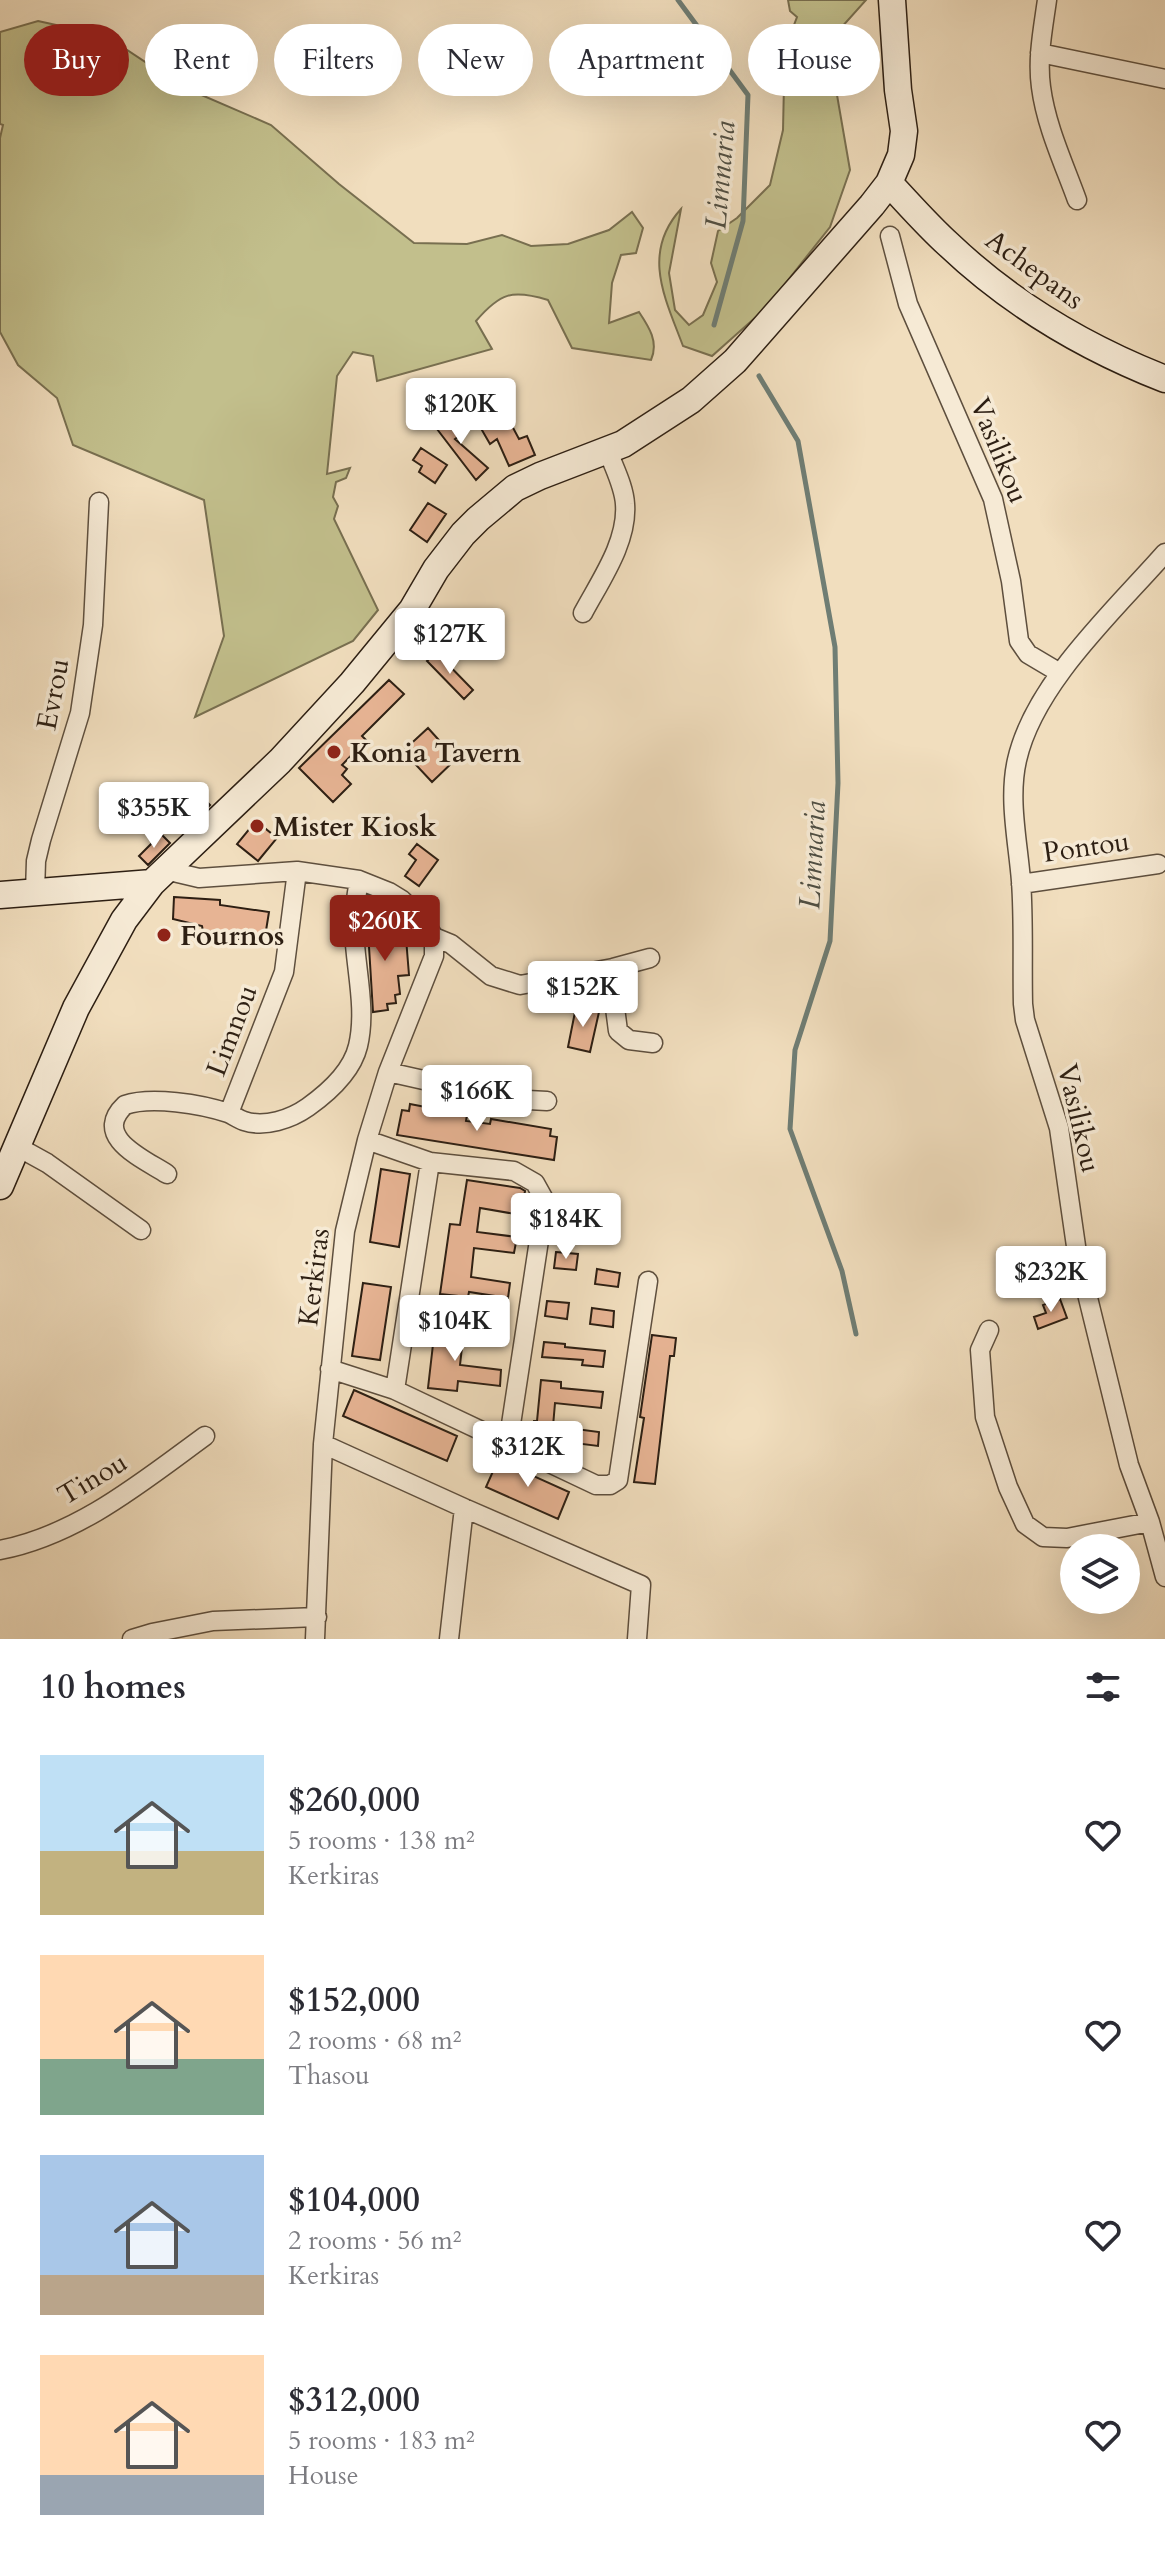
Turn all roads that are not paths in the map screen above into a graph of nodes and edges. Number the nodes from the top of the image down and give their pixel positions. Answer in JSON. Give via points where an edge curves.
{"nodes":[{"id":1,"x":892,"y":0,"type":"edge"},
{"id":2,"x":1047,"y":0,"type":"edge"},
{"id":3,"x":1040,"y":53,"type":"junction"},
{"id":4,"x":1165,"y":79,"type":"edge"},
{"id":5,"x":889,"y":183,"type":"junction"},
{"id":6,"x":1077,"y":200,"type":"dead end"},
{"id":7,"x":890,"y":236,"type":"dead end"},
{"id":8,"x":1165,"y":379,"type":"edge"},
{"id":9,"x":608,"y":451,"type":"junction"},
{"id":10,"x":99,"y":502,"type":"dead end"},
{"id":11,"x":1165,"y":553,"type":"edge"},
{"id":12,"x":583,"y":613,"type":"dead end"},
{"id":13,"x":1060,"y":673,"type":"junction"},
{"id":14,"x":1158,"y":864,"type":"dead end"},
{"id":15,"x":297,"y":871,"type":"junction"},
{"id":16,"x":159,"y":877,"type":"junction"},
{"id":17,"x":359,"y":880,"type":"junction"},
{"id":18,"x":1021,"y":884,"type":"junction"},
{"id":19,"x":77,"y":889,"type":"junction"},
{"id":20,"x":35,"y":892,"type":"junction"},
{"id":21,"x":0,"y":895,"type":"edge"},
{"id":22,"x":124,"y":920,"type":"junction"},
{"id":23,"x":434,"y":937,"type":"junction"},
{"id":24,"x":650,"y":958,"type":"dead end"},
{"id":25,"x":610,"y":969,"type":"junction"},
{"id":26,"x":653,"y":1043,"type":"dead end"},
{"id":27,"x":388,"y":1072,"type":"junction"},
{"id":28,"x":547,"y":1101,"type":"dead end"},
{"id":29,"x":229,"y":1113,"type":"junction"},
{"id":30,"x":367,"y":1140,"type":"junction"},
{"id":31,"x":18,"y":1147,"type":"junction"},
{"id":32,"x":430,"y":1162,"type":"junction"},
{"id":33,"x":167,"y":1174,"type":"dead end"},
{"id":34,"x":0,"y":1186,"type":"edge"},
{"id":35,"x":141,"y":1230,"type":"dead end"},
{"id":36,"x":648,"y":1281,"type":"dead end"},
{"id":37,"x":989,"y":1330,"type":"dead end"},
{"id":38,"x":330,"y":1369,"type":"junction"},
{"id":39,"x":395,"y":1390,"type":"junction"},
{"id":40,"x":205,"y":1436,"type":"dead end"},
{"id":41,"x":323,"y":1444,"type":"junction"},
{"id":42,"x":508,"y":1444,"type":"junction"},
{"id":43,"x":464,"y":1508,"type":"junction"},
{"id":44,"x":1150,"y":1522,"type":"junction"},
{"id":45,"x":0,"y":1550,"type":"edge"},
{"id":46,"x":1165,"y":1577,"type":"edge"},
{"id":47,"x":317,"y":1617,"type":"junction"},
{"id":48,"x":132,"y":1639,"type":"edge"},
{"id":49,"x":315,"y":1639,"type":"edge"},
{"id":50,"x":449,"y":1639,"type":"edge"},
{"id":51,"x":637,"y":1639,"type":"edge"}],
"edges":[{"from":1,"to":5,"type":"main road","via":[[904,131]]},
{"from":2,"to":3,"type":"street"},
{"from":3,"to":4,"type":"street"},
{"from":3,"to":6,"type":"street","via":[[1049,121]]},
{"from":5,"to":8,"type":"main road","name":"Achepans","via":[[949,245],[1031,310],[1104,353]]},
{"from":5,"to":9,"type":"main road","via":[[735,361],[670,415]]},
{"from":7,"to":13,"type":"street","name":"Vasilikou","via":[[908,304],[993,499],[1019,641],[1028,654]]},
{"from":9,"to":12,"type":"street","via":[[623,495],[624,520],[612,559]]},
{"from":9,"to":16,"type":"main road","via":[[524,484],[478,519],[352,683]]},
{"from":10,"to":20,"type":"street","name":"Evrou","via":[[93,625],[80,713],[41,840]]},
{"from":11,"to":13,"type":"street","name":"Vasilikou"},
{"from":13,"to":18,"type":"street","name":"Vasilikou","via":[[1035,712],[1016,762],[1014,827]]},
{"from":14,"to":18,"type":"street","name":"Pontou"},
{"from":15,"to":16,"type":"street"},
{"from":15,"to":17,"type":"street"},
{"from":15,"to":29,"type":"street","name":"Limnou","via":[[284,972]]},
{"from":16,"to":19,"type":"main road"},
{"from":16,"to":22,"type":"main road"},
{"from":17,"to":23,"type":"street","via":[[402,900]]},
{"from":17,"to":29,"type":"street","via":[[354,932],[360,1016],[353,1058],[330,1089],[296,1114],[262,1124]]},
{"from":18,"to":44,"type":"street","name":"Vasilikou","via":[[1025,1020],[1059,1128],[1077,1253],[1129,1465]]},
{"from":19,"to":20,"type":"main road"},
{"from":19,"to":22,"type":"main road","via":[[101,900]]},
{"from":20,"to":21,"type":"main road"},
{"from":22,"to":31,"type":"main road","via":[[76,1008]]},
{"from":23,"to":25,"type":"street","via":[[491,976],[520,985]]},
{"from":23,"to":27,"type":"street","name":"Kerkiras","via":[[434,956]]},
{"from":24,"to":25,"type":"street"},
{"from":25,"to":26,"type":"street","via":[[618,1031],[629,1040]]},
{"from":27,"to":28,"type":"street","via":[[508,1099]]},
{"from":27,"to":30,"type":"street","name":"Kerkiras"},
{"from":29,"to":33,"type":"street","via":[[145,1101],[125,1105],[113,1128],[116,1137]]},
{"from":30,"to":32,"type":"street"},
{"from":30,"to":38,"type":"street","name":"Kerkiras","via":[[345,1231]]},
{"from":31,"to":34,"type":"main road"},
{"from":31,"to":35,"type":"street"},
{"from":32,"to":39,"type":"street"},
{"from":32,"to":42,"type":"street","via":[[514,1171],[535,1183],[545,1201]]},
{"from":36,"to":42,"type":"street","via":[[618,1480],[596,1485]]},
{"from":37,"to":44,"type":"street","via":[[980,1350],[985,1417],[1025,1524],[1043,1537],[1067,1538]]},
{"from":38,"to":39,"type":"street"},
{"from":38,"to":41,"type":"street","name":"Kerkiras"},
{"from":39,"to":42,"type":"street"},
{"from":40,"to":45,"type":"street","name":"Tinou","via":[[108,1507],[42,1538]]},
{"from":41,"to":43,"type":"street"},
{"from":41,"to":47,"type":"street","name":"Kerkiras"},
{"from":43,"to":50,"type":"street"},
{"from":43,"to":51,"type":"street","via":[[641,1585]]},
{"from":44,"to":46,"type":"street","name":"Vasilikou"},
{"from":47,"to":48,"type":"street","via":[[213,1621]]},
{"from":47,"to":49,"type":"street","name":"Kerkiras"}]}
